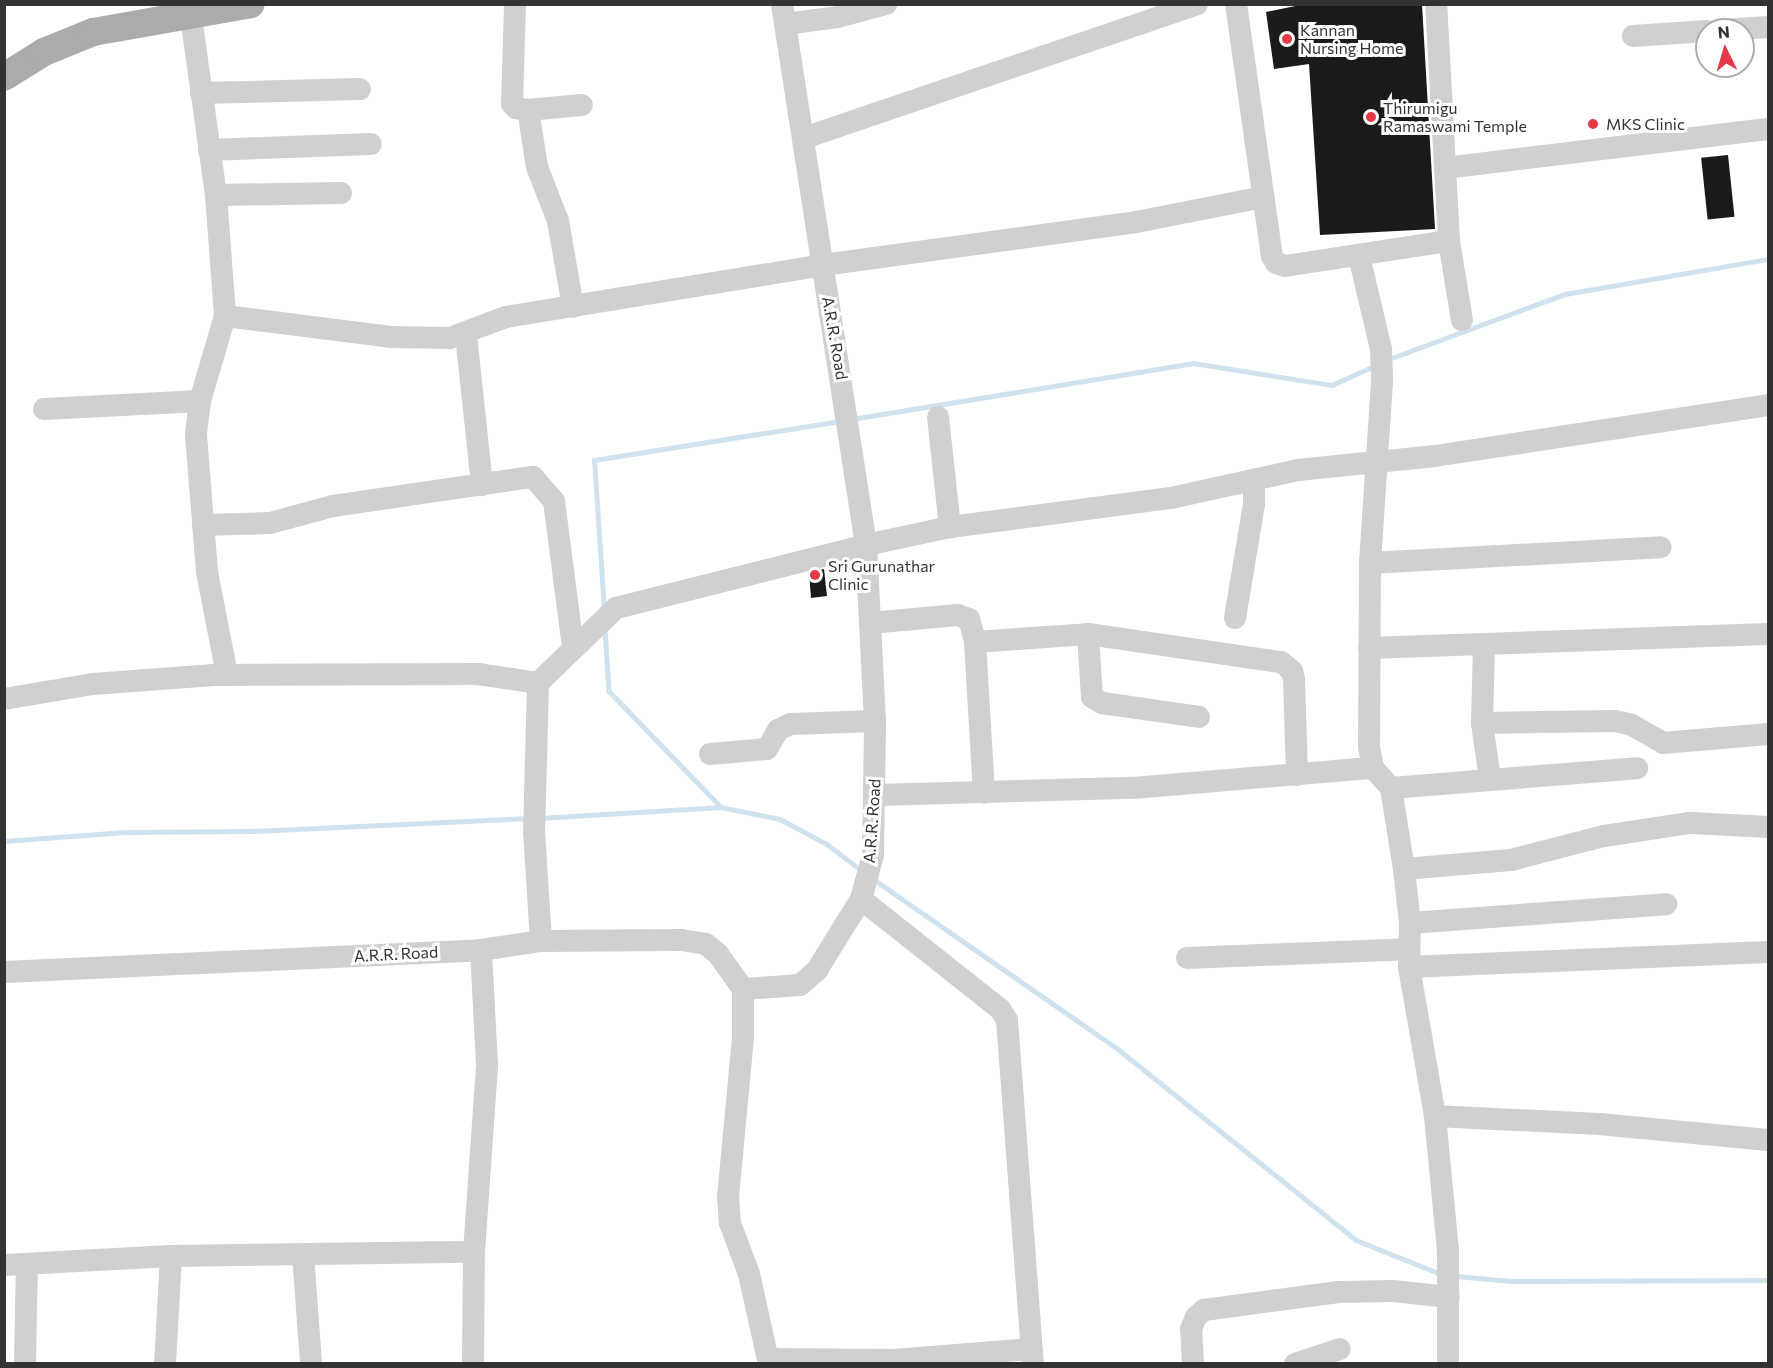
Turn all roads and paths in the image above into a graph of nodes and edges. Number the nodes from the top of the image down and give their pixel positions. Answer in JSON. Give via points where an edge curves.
{"nodes":[{"id":1,"x":251,"y":4,"type":"edge"},
{"id":2,"x":516,"y":4,"type":"edge"},
{"id":3,"x":886,"y":4,"type":"edge"},
{"id":4,"x":1197,"y":4,"type":"edge"},
{"id":5,"x":1236,"y":4,"type":"edge"},
{"id":6,"x":1436,"y":4,"type":"edge"},
{"id":7,"x":784,"y":14,"type":"edge"},
{"id":8,"x":190,"y":16,"type":"junction"},
{"id":9,"x":1695,"y":32,"type":"edge"},
{"id":10,"x":1634,"y":36,"type":"dead end"},
{"id":11,"x":4,"y":77,"type":"edge"},
{"id":12,"x":360,"y":89,"type":"dead end"},
{"id":13,"x":201,"y":93,"type":"junction"},
{"id":14,"x":582,"y":105,"type":"dead end"},
{"id":15,"x":528,"y":110,"type":"junction"},
{"id":16,"x":1768,"y":129,"type":"edge"},
{"id":17,"x":804,"y":138,"type":"junction"},
{"id":18,"x":371,"y":144,"type":"dead end"},
{"id":19,"x":209,"y":150,"type":"junction"},
{"id":20,"x":1445,"y":168,"type":"junction"},
{"id":21,"x":341,"y":193,"type":"dead end"},
{"id":22,"x":216,"y":195,"type":"junction"},
{"id":23,"x":1264,"y":197,"type":"junction"},
{"id":24,"x":1449,"y":240,"type":"junction"},
{"id":25,"x":1359,"y":256,"type":"junction"},
{"id":26,"x":822,"y":265,"type":"junction"},
{"id":27,"x":573,"y":307,"type":"junction"},
{"id":28,"x":225,"y":316,"type":"junction"},
{"id":29,"x":1462,"y":320,"type":"dead end"},
{"id":30,"x":466,"y":334,"type":"junction"},
{"id":31,"x":200,"y":401,"type":"junction"},
{"id":32,"x":1768,"y":405,"type":"edge"},
{"id":33,"x":44,"y":409,"type":"dead end"},
{"id":34,"x":938,"y":417,"type":"dead end"},
{"id":35,"x":1375,"y":463,"type":"junction"},
{"id":36,"x":1254,"y":480,"type":"junction"},
{"id":37,"x":482,"y":485,"type":"junction"},
{"id":38,"x":203,"y":525,"type":"junction"},
{"id":39,"x":950,"y":527,"type":"junction"},
{"id":40,"x":866,"y":545,"type":"junction"},
{"id":41,"x":1661,"y":547,"type":"dead end"},
{"id":42,"x":1370,"y":563,"type":"junction"},
{"id":43,"x":1234,"y":618,"type":"dead end"},
{"id":44,"x":870,"y":623,"type":"junction"},
{"id":45,"x":1088,"y":634,"type":"junction"},
{"id":46,"x":1768,"y":634,"type":"edge"},
{"id":47,"x":975,"y":642,"type":"junction"},
{"id":48,"x":1484,"y":646,"type":"junction"},
{"id":49,"x":573,"y":647,"type":"junction"},
{"id":50,"x":1369,"y":648,"type":"junction"},
{"id":51,"x":227,"y":675,"type":"junction"},
{"id":52,"x":538,"y":683,"type":"junction"},
{"id":53,"x":4,"y":699,"type":"edge"},
{"id":54,"x":1199,"y":717,"type":"dead end"},
{"id":55,"x":875,"y":720,"type":"junction"},
{"id":56,"x":1482,"y":723,"type":"junction"},
{"id":57,"x":1768,"y":734,"type":"edge"},
{"id":58,"x":710,"y":754,"type":"dead end"},
{"id":59,"x":1373,"y":768,"type":"junction"},
{"id":60,"x":1637,"y":768,"type":"dead end"},
{"id":61,"x":1298,"y":775,"type":"junction"},
{"id":62,"x":1490,"y":779,"type":"junction"},
{"id":63,"x":1391,"y":788,"type":"junction"},
{"id":64,"x":984,"y":794,"type":"junction"},
{"id":65,"x":876,"y":795,"type":"junction"},
{"id":66,"x":1768,"y":826,"type":"edge"},
{"id":67,"x":1404,"y":869,"type":"junction"},
{"id":68,"x":862,"y":893,"type":"junction"},
{"id":69,"x":1666,"y":904,"type":"dead end"},
{"id":70,"x":1410,"y":924,"type":"junction"},
{"id":71,"x":541,"y":941,"type":"junction"},
{"id":72,"x":482,"y":950,"type":"junction"},
{"id":73,"x":1768,"y":952,"type":"edge"},
{"id":74,"x":1187,"y":958,"type":"dead end"},
{"id":75,"x":1408,"y":958,"type":"junction"},
{"id":76,"x":4,"y":972,"type":"edge"},
{"id":77,"x":743,"y":989,"type":"junction"},
{"id":78,"x":1435,"y":1116,"type":"junction"},
{"id":79,"x":1768,"y":1140,"type":"edge"},
{"id":80,"x":474,"y":1252,"type":"junction"},
{"id":81,"x":303,"y":1254,"type":"junction"},
{"id":82,"x":171,"y":1256,"type":"junction"},
{"id":83,"x":27,"y":1264,"type":"junction"},
{"id":84,"x":4,"y":1265,"type":"edge"},
{"id":85,"x":1449,"y":1292,"type":"junction"},
{"id":86,"x":1340,"y":1349,"type":"dead end"},
{"id":87,"x":1033,"y":1356,"type":"edge"},
{"id":88,"x":769,"y":1361,"type":"edge"},
{"id":89,"x":25,"y":1364,"type":"edge"},
{"id":90,"x":165,"y":1364,"type":"edge"},
{"id":91,"x":311,"y":1364,"type":"edge"},
{"id":92,"x":473,"y":1364,"type":"edge"},
{"id":93,"x":1193,"y":1364,"type":"edge"},
{"id":94,"x":1295,"y":1364,"type":"edge"},
{"id":95,"x":1448,"y":1364,"type":"edge"}],
"edges":[{"from":1,"to":8,"type":"main road"},
{"from":2,"to":15,"type":"street","via":[[511,96],[516,108]]},
{"from":3,"to":7,"type":"street","via":[[838,17]]},
{"from":4,"to":17,"type":"street"},
{"from":5,"to":23,"type":"street"},
{"from":6,"to":20,"type":"street"},
{"from":7,"to":17,"type":"street","name":"A.R.R. Road"},
{"from":8,"to":11,"type":"main road","via":[[93,32],[44,52]]},
{"from":8,"to":13,"type":"street"},
{"from":9,"to":10,"type":"street"},
{"from":12,"to":13,"type":"street"},
{"from":13,"to":19,"type":"street"},
{"from":14,"to":15,"type":"street"},
{"from":15,"to":27,"type":"street","via":[[537,167],[558,221]]},
{"from":16,"to":20,"type":"street"},
{"from":17,"to":26,"type":"street","name":"A.R.R. Road"},
{"from":18,"to":19,"type":"street"},
{"from":19,"to":22,"type":"street"},
{"from":20,"to":24,"type":"street"},
{"from":21,"to":22,"type":"street"},
{"from":22,"to":28,"type":"street"},
{"from":23,"to":25,"type":"street","via":[[1276,263],[1285,266]]},
{"from":23,"to":26,"type":"street","via":[[1136,222]]},
{"from":24,"to":25,"type":"street"},
{"from":24,"to":29,"type":"street"},
{"from":25,"to":35,"type":"street","via":[[1381,349]]},
{"from":26,"to":27,"type":"street"},
{"from":26,"to":40,"type":"street","name":"A.R.R. Road"},
{"from":27,"to":30,"type":"street","via":[[486,323]]},
{"from":28,"to":30,"type":"street","via":[[391,337],[450,338]]},
{"from":28,"to":31,"type":"street"},
{"from":30,"to":37,"type":"street"},
{"from":31,"to":33,"type":"street"},
{"from":31,"to":38,"type":"street","via":[[196,435]]},
{"from":32,"to":35,"type":"street"},
{"from":34,"to":39,"type":"street"},
{"from":35,"to":36,"type":"street","via":[[1298,470]]},
{"from":35,"to":42,"type":"street"},
{"from":36,"to":39,"type":"street","via":[[1171,498]]},
{"from":36,"to":43,"type":"street","via":[[1254,504]]},
{"from":37,"to":38,"type":"street","via":[[333,506],[270,523]]},
{"from":37,"to":49,"type":"street","via":[[533,477],[554,501]]},
{"from":38,"to":51,"type":"street","via":[[207,572]]},
{"from":39,"to":40,"type":"street"},
{"from":40,"to":44,"type":"street","name":"A.R.R. Road"},
{"from":40,"to":49,"type":"street","via":[[616,608]]},
{"from":41,"to":42,"type":"street"},
{"from":42,"to":50,"type":"street"},
{"from":44,"to":47,"type":"street","via":[[964,616],[971,624]]},
{"from":44,"to":55,"type":"street","name":"A.R.R. Road"},
{"from":45,"to":47,"type":"street"},
{"from":45,"to":54,"type":"street","via":[[1092,697],[1102,703]]},
{"from":45,"to":61,"type":"street","via":[[1153,641],[1288,666],[1294,679]]},
{"from":46,"to":48,"type":"street"},
{"from":47,"to":64,"type":"street"},
{"from":48,"to":50,"type":"street"},
{"from":48,"to":56,"type":"street"},
{"from":49,"to":52,"type":"street"},
{"from":50,"to":59,"type":"street","via":[[1369,747]]},
{"from":51,"to":52,"type":"street","via":[[478,674]]},
{"from":51,"to":53,"type":"street","via":[[93,684]]},
{"from":52,"to":71,"type":"street","via":[[534,832]]},
{"from":55,"to":58,"type":"street","via":[[782,726],[767,749]]},
{"from":55,"to":65,"type":"street","name":"A.R.R. Road"},
{"from":56,"to":57,"type":"street","via":[[1615,721],[1632,725],[1663,743]]},
{"from":56,"to":62,"type":"street"},
{"from":59,"to":61,"type":"street"},
{"from":59,"to":63,"type":"street"},
{"from":60,"to":62,"type":"street"},
{"from":61,"to":64,"type":"street","via":[[1133,788]]},
{"from":62,"to":63,"type":"street"},
{"from":63,"to":67,"type":"street"},
{"from":64,"to":65,"type":"street"},
{"from":65,"to":68,"type":"street","name":"A.R.R. Road","via":[[873,855]]},
{"from":66,"to":67,"type":"street","via":[[1690,824],[1605,836],[1511,860]]},
{"from":67,"to":70,"type":"street"},
{"from":68,"to":77,"type":"street","name":"A.R.R. Road","via":[[817,970],[800,985]]},
{"from":68,"to":87,"type":"street","via":[[1000,1009],[1007,1020]]},
{"from":69,"to":70,"type":"street"},
{"from":70,"to":75,"type":"street"},
{"from":71,"to":72,"type":"street","name":"A.R.R. Road"},
{"from":71,"to":77,"type":"street","name":"A.R.R. Road","via":[[695,940],[718,954]]},
{"from":72,"to":76,"type":"street","name":"A.R.R. Road"},
{"from":72,"to":80,"type":"street","via":[[487,1065]]},
{"from":73,"to":75,"type":"street"},
{"from":74,"to":75,"type":"street"},
{"from":75,"to":78,"type":"street"},
{"from":77,"to":88,"type":"street","via":[[743,1038],[728,1196],[730,1223],[748,1274]]},
{"from":78,"to":79,"type":"street","via":[[1599,1124]]},
{"from":78,"to":85,"type":"street"},
{"from":80,"to":81,"type":"street"},
{"from":80,"to":92,"type":"street"},
{"from":81,"to":82,"type":"street"},
{"from":81,"to":91,"type":"street"},
{"from":82,"to":83,"type":"street"},
{"from":82,"to":90,"type":"street"},
{"from":83,"to":84,"type":"street"},
{"from":83,"to":89,"type":"street"},
{"from":85,"to":93,"type":"street","via":[[1339,1292],[1204,1310],[1191,1329]]},
{"from":85,"to":95,"type":"street"},
{"from":86,"to":94,"type":"street"},
{"from":87,"to":88,"type":"street"}]}
